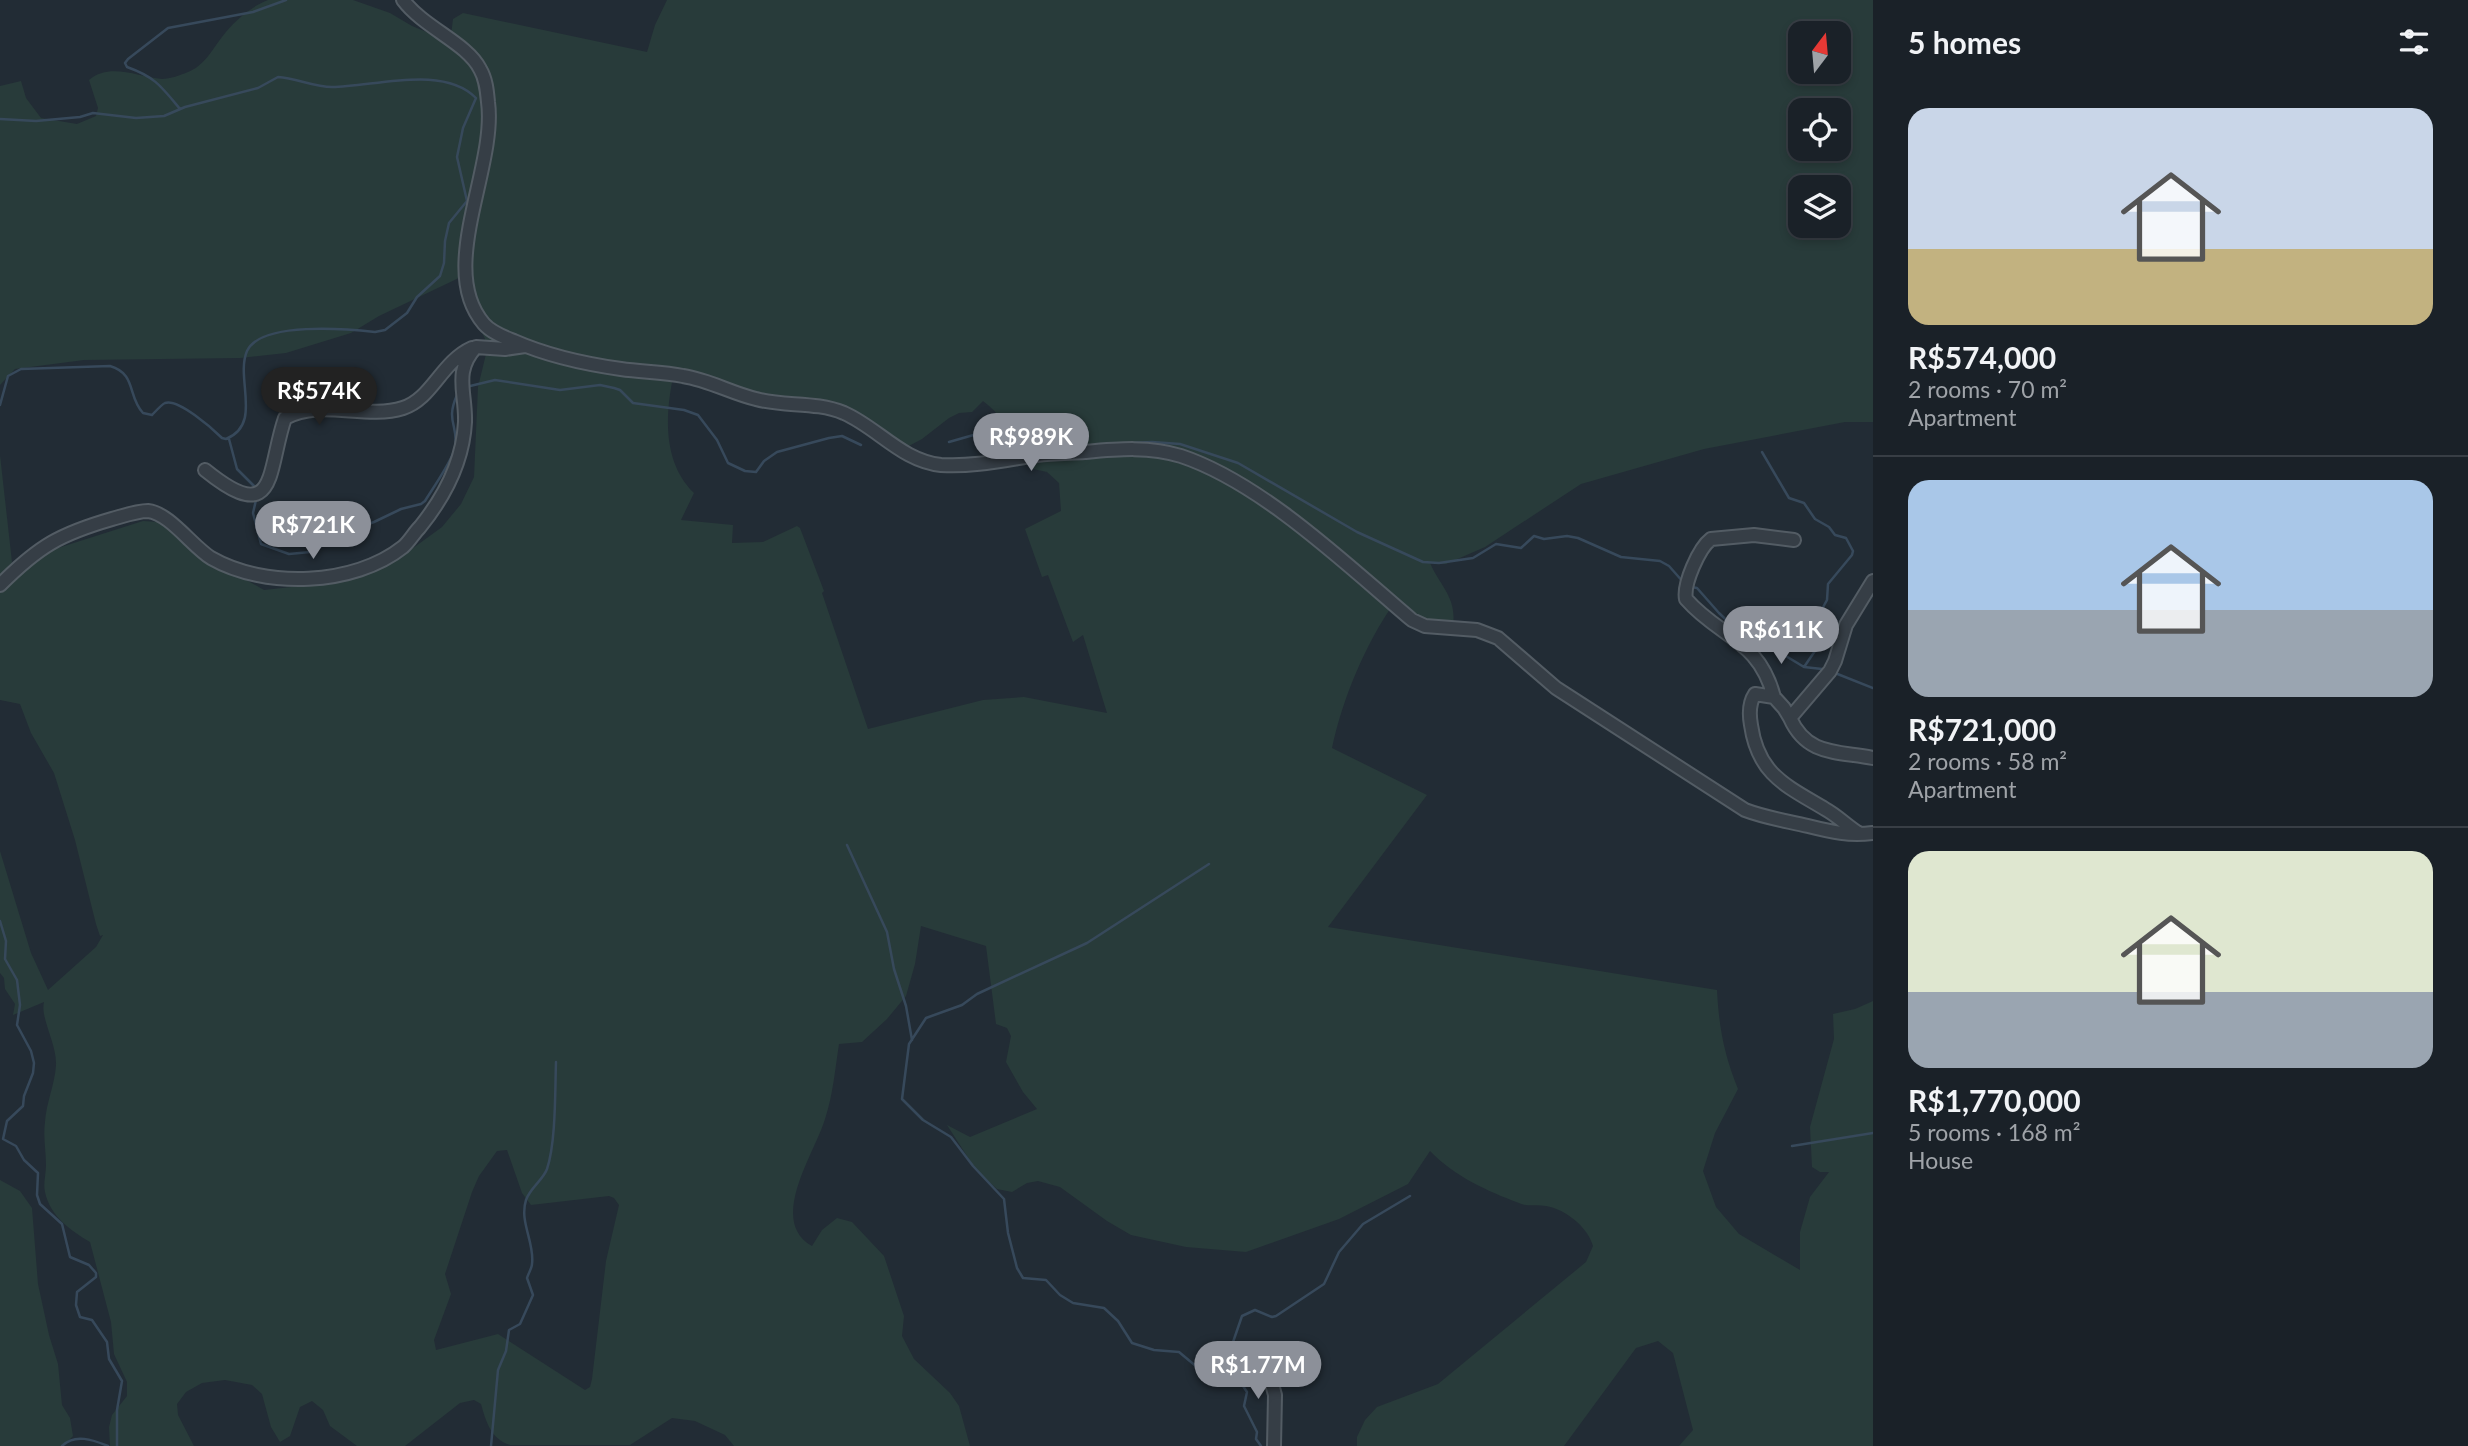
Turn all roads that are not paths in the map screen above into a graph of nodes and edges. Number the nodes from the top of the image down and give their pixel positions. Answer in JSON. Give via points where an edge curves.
{"nodes":[{"id":1,"x":403,"y":0,"type":"edge"},
{"id":2,"x":526,"y":346,"type":"junction"},
{"id":3,"x":476,"y":347,"type":"junction"},
{"id":4,"x":205,"y":470,"type":"dead end"},
{"id":5,"x":1794,"y":540,"type":"dead end"},
{"id":6,"x":1873,"y":581,"type":"edge"},
{"id":7,"x":0,"y":585,"type":"edge"},
{"id":8,"x":1774,"y":697,"type":"junction"},
{"id":9,"x":1790,"y":718,"type":"junction"},
{"id":10,"x":1873,"y":758,"type":"edge"},
{"id":11,"x":1867,"y":834,"type":"edge"},
{"id":12,"x":1263,"y":1351,"type":"dead end"},
{"id":13,"x":1274,"y":1446,"type":"edge"}],
"edges":[{"from":1,"to":2,"type":"street","via":[[420,20],[467,52],[480,68],[490,119],[465,272],[474,308],[489,330]]},
{"from":2,"to":3,"type":"street"},
{"from":2,"to":11,"type":"street","via":[[596,365],[684,376],[762,401],[832,408],[923,462],[980,465],[1041,454],[1118,449],[1161,451],[1195,461],[1239,483],[1302,527],[1412,620],[1425,626],[1477,630],[1498,638],[1562,692],[1745,810],[1836,834]]},
{"from":3,"to":4,"type":"street","via":[[452,360],[418,401],[406,407],[389,411],[342,408],[285,418],[276,462],[264,491],[252,495],[238,492]]},
{"from":3,"to":7,"type":"street","via":[[462,369],[465,420],[449,484],[403,546],[372,565],[330,577],[276,578],[244,572],[212,558],[168,520],[147,511],[56,539]]},
{"from":5,"to":8,"type":"street","via":[[1754,535],[1711,539],[1701,550],[1685,594],[1695,609],[1755,656]]},
{"from":6,"to":9,"type":"street","via":[[1846,625],[1830,671]]},
{"from":8,"to":9,"type":"street"},
{"from":8,"to":11,"type":"street","via":[[1755,694],[1750,708],[1753,735],[1770,772],[1793,792]]},
{"from":9,"to":10,"type":"street","via":[[1802,737],[1818,749]]},
{"from":12,"to":13,"type":"street","via":[[1275,1395]]}]}
